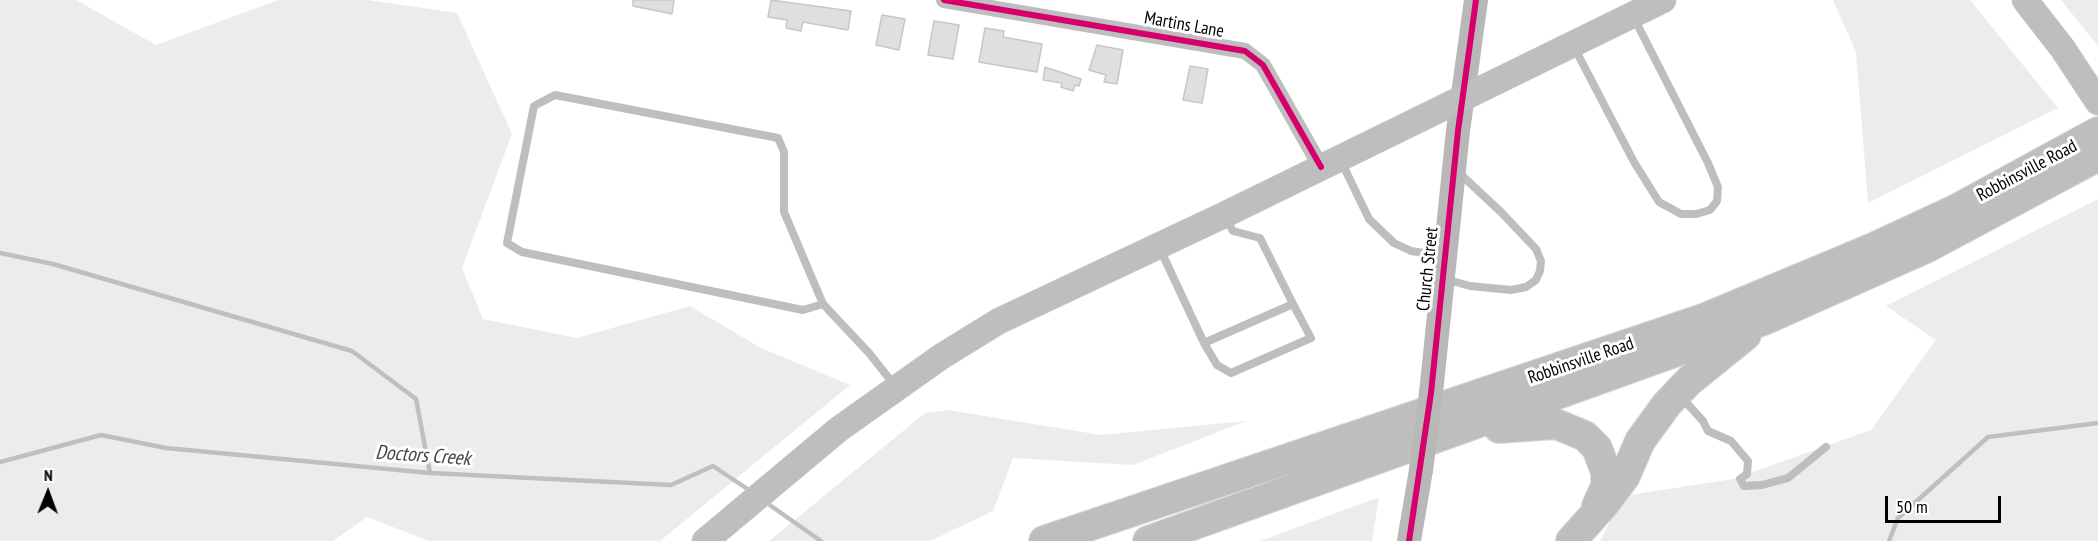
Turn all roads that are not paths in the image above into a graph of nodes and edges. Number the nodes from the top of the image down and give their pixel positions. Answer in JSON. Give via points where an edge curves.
{"nodes":[{"id":1,"x":944,"y":0,"type":"edge"},
{"id":2,"x":1476,"y":0,"type":"edge"},
{"id":3,"x":1663,"y":0,"type":"edge"},
{"id":4,"x":2025,"y":0,"type":"edge"},
{"id":5,"x":1632,"y":15,"type":"junction"},
{"id":6,"x":1572,"y":44,"type":"junction"},
{"id":7,"x":1464,"y":96,"type":"junction"},
{"id":8,"x":2098,"y":102,"type":"edge"},
{"id":9,"x":2098,"y":132,"type":"edge"},
{"id":10,"x":2098,"y":156,"type":"edge"},
{"id":11,"x":1330,"y":162,"type":"junction"},
{"id":12,"x":1454,"y":170,"type":"junction"},
{"id":13,"x":1224,"y":215,"type":"junction"},
{"id":14,"x":1158,"y":246,"type":"junction"},
{"id":15,"x":1443,"y":267,"type":"junction"},
{"id":16,"x":1293,"y":303,"type":"junction"},
{"id":17,"x":824,"y":304,"type":"junction"},
{"id":18,"x":1764,"y":320,"type":"junction"},
{"id":19,"x":1204,"y":343,"type":"junction"},
{"id":20,"x":896,"y":387,"type":"junction"},
{"id":21,"x":1677,"y":393,"type":"junction"},
{"id":22,"x":1446,"y":433,"type":"junction"},
{"id":23,"x":1826,"y":447,"type":"dead end"},
{"id":24,"x":1579,"y":531,"type":"edge"},
{"id":25,"x":705,"y":541,"type":"edge"},
{"id":26,"x":1044,"y":541,"type":"edge"},
{"id":27,"x":1148,"y":541,"type":"edge"},
{"id":28,"x":1409,"y":541,"type":"edge"}],
"edges":[{"from":1,"to":11,"type":"street","name":"Martins Lane","via":[[1245,51],[1263,65]]},
{"from":2,"to":7,"type":"street","name":"Church Street"},
{"from":3,"to":5,"type":"main road"},
{"from":4,"to":8,"type":"main road"},
{"from":5,"to":6,"type":"main road"},
{"from":5,"to":6,"type":"lane","via":[[1718,187],[1717,201],[1710,210],[1681,214],[1659,202]]},
{"from":6,"to":7,"type":"main road"},
{"from":7,"to":11,"type":"main road"},
{"from":7,"to":12,"type":"street","name":"Church Street"},
{"from":9,"to":26,"type":"highway","name":"Robbinsville Road","via":[[1957,209],[1703,319]]},
{"from":10,"to":18,"type":"highway","name":"Robbinsville Road","via":[[1926,248]]},
{"from":11,"to":13,"type":"main road"},
{"from":11,"to":15,"type":"lane","via":[[1370,219],[1394,243]]},
{"from":12,"to":15,"type":"street","name":"Church Street"},
{"from":12,"to":15,"type":"lane","via":[[1502,212],[1536,249],[1540,271],[1526,287],[1511,290],[1470,285]]},
{"from":13,"to":14,"type":"main road"},
{"from":13,"to":16,"type":"lane","via":[[1233,231],[1260,238]]},
{"from":14,"to":19,"type":"lane"},
{"from":14,"to":20,"type":"main road","via":[[999,321]]},
{"from":15,"to":28,"type":"street","name":"Church Street","bridge":true,"via":[[1431,393]]},
{"from":16,"to":19,"type":"lane"},
{"from":16,"to":19,"type":"lane","via":[[1311,338],[1231,373],[1217,365]]},
{"from":17,"to":17,"type":"lane","via":[[784,212],[783,152],[778,138],[555,95],[534,106],[507,243],[522,252],[803,310]]},
{"from":17,"to":20,"type":"lane"},
{"from":18,"to":21,"type":"highway"},
{"from":18,"to":22,"type":"highway","name":"Robbinsville Road"},
{"from":20,"to":25,"type":"main road","via":[[839,429]]},
{"from":21,"to":23,"type":"lane","via":[[1708,431],[1731,441],[1743,454],[1749,467],[1740,479],[1744,486],[1788,478]]},
{"from":21,"to":24,"type":"highway","via":[[1647,430],[1624,476]]},
{"from":22,"to":24,"type":"highway","via":[[1556,424],[1585,436],[1597,448],[1606,472],[1602,499]]},
{"from":22,"to":27,"type":"highway","name":"Robbinsville Road"}]}
